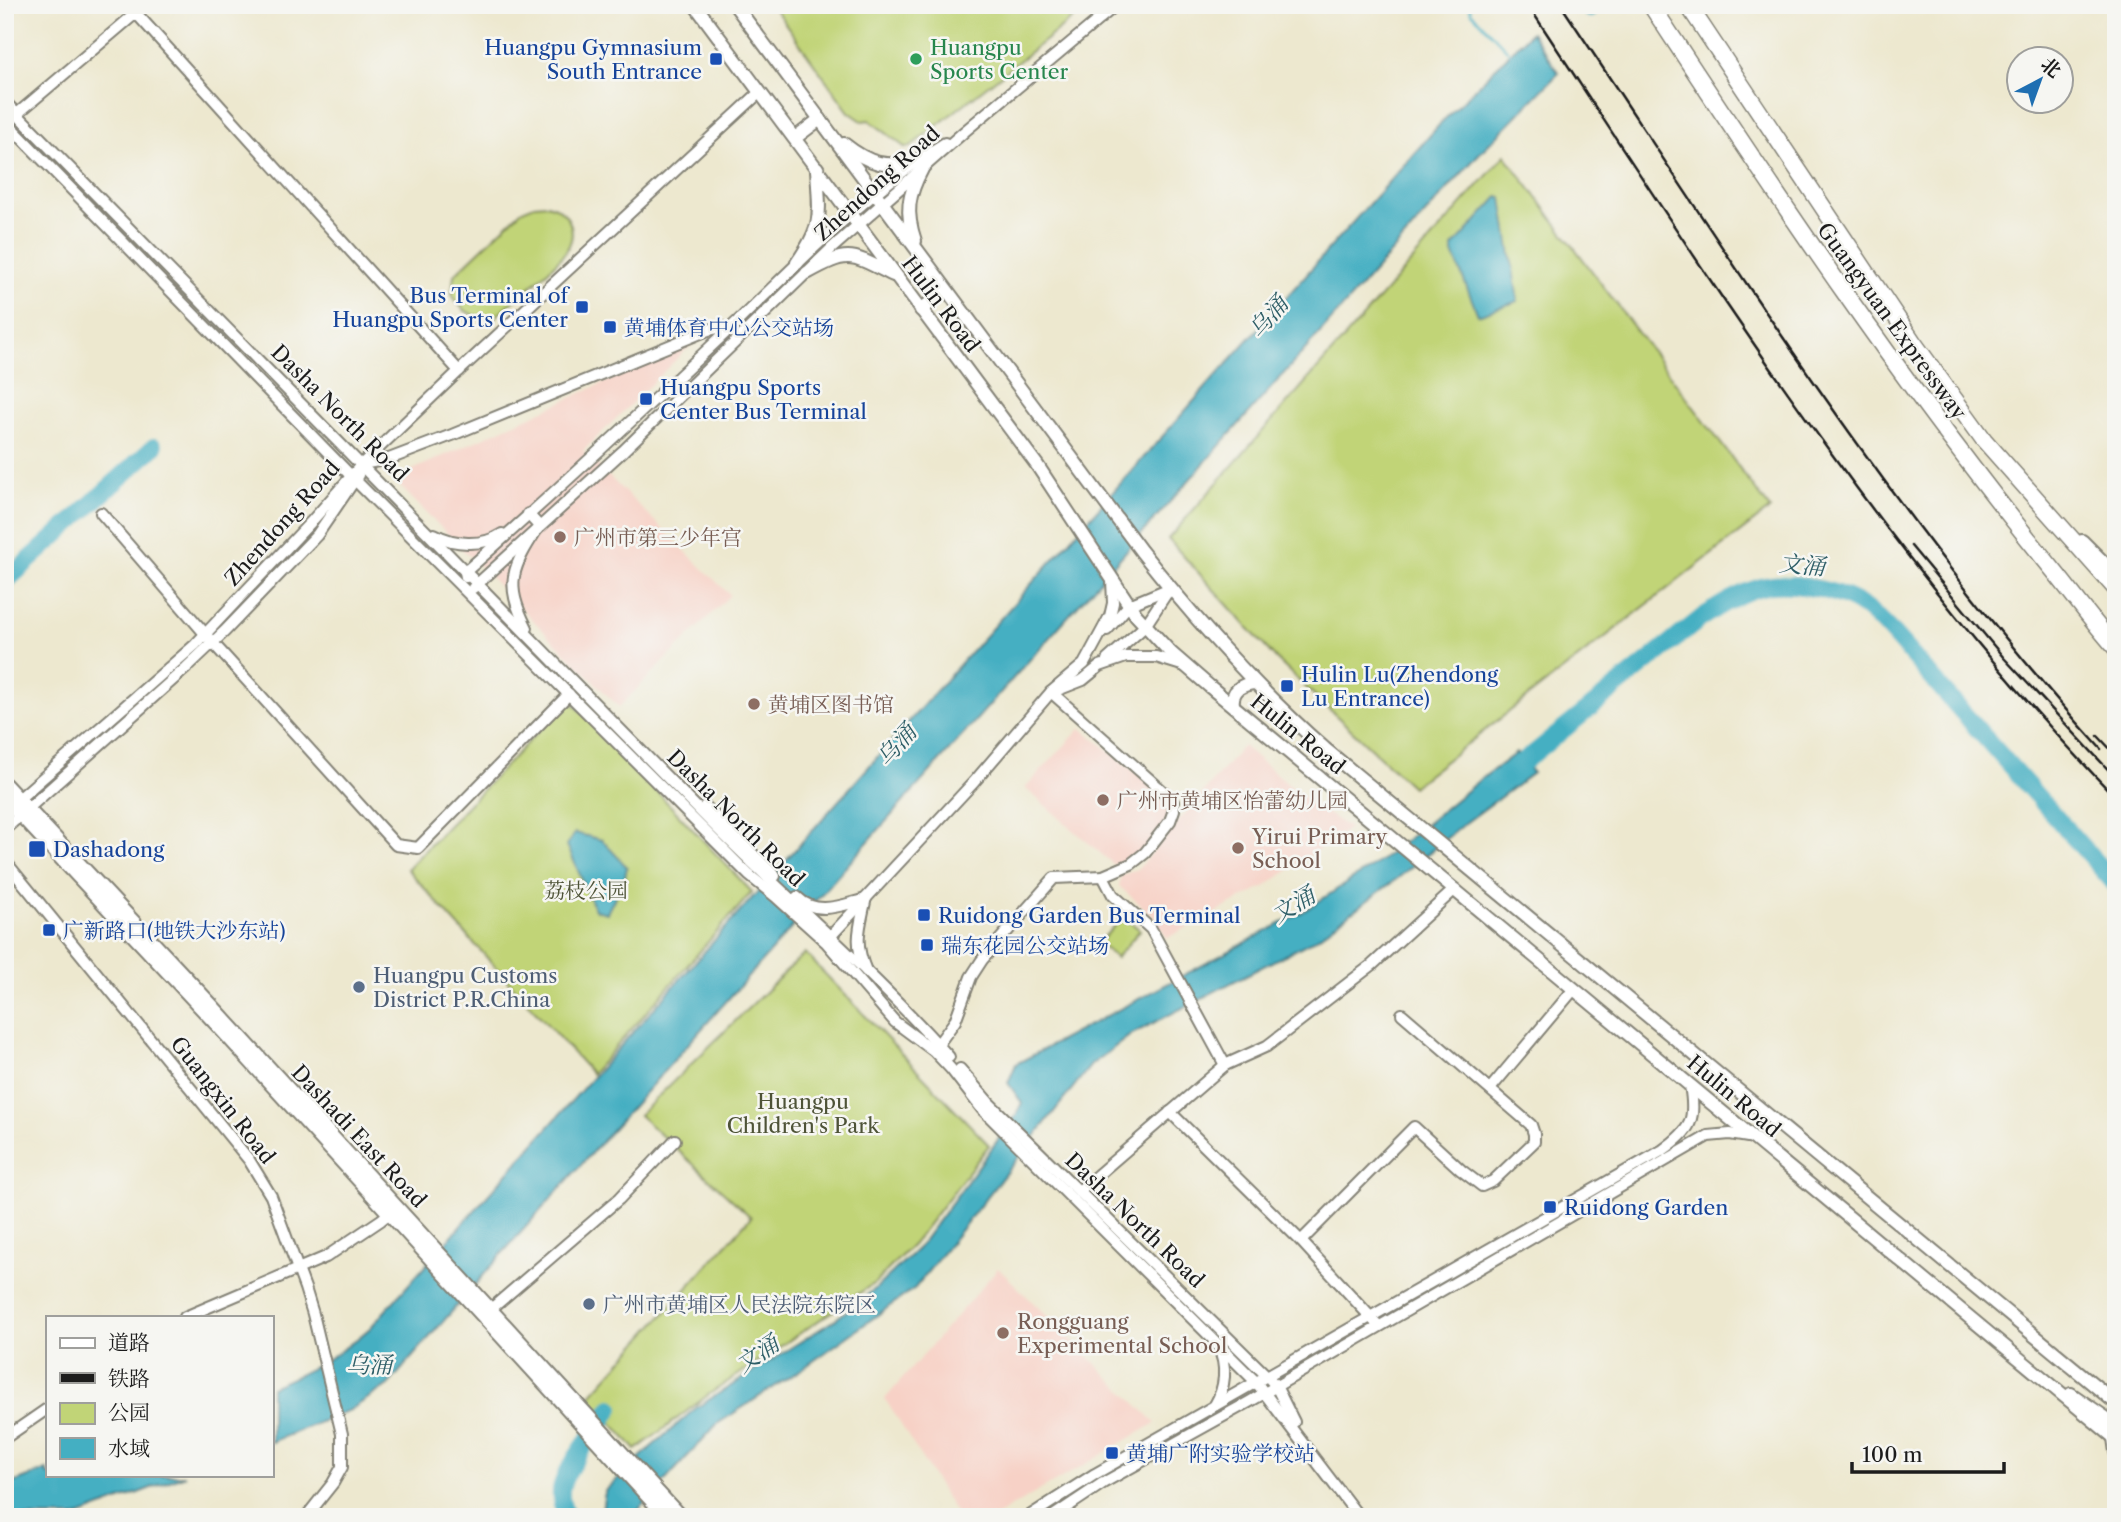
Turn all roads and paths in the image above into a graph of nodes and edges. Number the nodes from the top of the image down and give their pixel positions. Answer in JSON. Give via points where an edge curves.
{"nodes":[{"id":1,"x":695,"y":5,"type":"edge"},
{"id":2,"x":735,"y":5,"type":"edge"},
{"id":3,"x":1116,"y":5,"type":"edge"},
{"id":4,"x":1651,"y":5,"type":"edge"},
{"id":5,"x":1688,"y":5,"type":"edge"},
{"id":6,"x":760,"y":92,"type":"junction"},
{"id":7,"x":5,"y":102,"type":"edge"},
{"id":8,"x":17,"y":114,"type":"junction"},
{"id":9,"x":820,"y":120,"type":"junction"},
{"id":10,"x":5,"y":121,"type":"edge"},
{"id":11,"x":831,"y":134,"type":"junction"},
{"id":12,"x":795,"y":138,"type":"junction"},
{"id":13,"x":920,"y":165,"type":"junction"},
{"id":14,"x":817,"y":167,"type":"junction"},
{"id":15,"x":878,"y":199,"type":"junction"},
{"id":16,"x":850,"y":213,"type":"junction"},
{"id":17,"x":859,"y":225,"type":"junction"},
{"id":18,"x":920,"y":254,"type":"junction"},
{"id":19,"x":797,"y":263,"type":"junction"},
{"id":20,"x":807,"y":273,"type":"junction"},
{"id":21,"x":897,"y":278,"type":"junction"},
{"id":22,"x":946,"y":290,"type":"junction"},
{"id":23,"x":921,"y":310,"type":"junction"},
{"id":24,"x":728,"y":331,"type":"junction"},
{"id":25,"x":459,"y":371,"type":"junction"},
{"id":26,"x":362,"y":464,"type":"junction"},
{"id":27,"x":354,"y":478,"type":"junction"},
{"id":28,"x":2025,"y":487,"type":"junction"},
{"id":29,"x":101,"y":513,"type":"dead end"},
{"id":30,"x":528,"y":514,"type":"junction"},
{"id":31,"x":518,"y":523,"type":"junction"},
{"id":32,"x":539,"y":526,"type":"junction"},
{"id":33,"x":429,"y":531,"type":"junction"},
{"id":34,"x":465,"y":572,"type":"junction"},
{"id":35,"x":2116,"y":575,"type":"edge"},
{"id":36,"x":1112,"y":580,"type":"junction"},
{"id":37,"x":478,"y":585,"type":"junction"},
{"id":38,"x":1170,"y":587,"type":"junction"},
{"id":39,"x":2116,"y":589,"type":"edge"},
{"id":40,"x":468,"y":592,"type":"junction"},
{"id":41,"x":1129,"y":605,"type":"junction"},
{"id":42,"x":1145,"y":626,"type":"junction"},
{"id":43,"x":532,"y":636,"type":"junction"},
{"id":44,"x":209,"y":638,"type":"junction"},
{"id":45,"x":1096,"y":643,"type":"junction"},
{"id":46,"x":2116,"y":648,"type":"edge"},
{"id":47,"x":1100,"y":666,"type":"junction"},
{"id":48,"x":1188,"y":667,"type":"junction"},
{"id":49,"x":1255,"y":682,"type":"junction"},
{"id":50,"x":1051,"y":692,"type":"junction"},
{"id":51,"x":569,"y":694,"type":"junction"},
{"id":52,"x":1233,"y":705,"type":"junction"},
{"id":53,"x":5,"y":784,"type":"edge"},
{"id":54,"x":14,"y":806,"type":"edge"},
{"id":55,"x":5,"y":828,"type":"edge"},
{"id":56,"x":5,"y":861,"type":"edge"},
{"id":57,"x":767,"y":873,"type":"junction"},
{"id":58,"x":1104,"y":876,"type":"junction"},
{"id":59,"x":1455,"y":889,"type":"junction"},
{"id":60,"x":866,"y":899,"type":"junction"},
{"id":61,"x":811,"y":924,"type":"junction"},
{"id":62,"x":828,"y":939,"type":"junction"},
{"id":63,"x":869,"y":976,"type":"junction"},
{"id":64,"x":1573,"y":989,"type":"junction"},
{"id":65,"x":1402,"y":1014,"type":"dead end"},
{"id":66,"x":936,"y":1048,"type":"junction"},
{"id":67,"x":1225,"y":1065,"type":"junction"},
{"id":68,"x":1690,"y":1085,"type":"junction"},
{"id":69,"x":1490,"y":1089,"type":"junction"},
{"id":70,"x":1170,"y":1112,"type":"junction"},
{"id":71,"x":1755,"y":1139,"type":"junction"},
{"id":72,"x":675,"y":1140,"type":"dead end"},
{"id":73,"x":1048,"y":1170,"type":"junction"},
{"id":74,"x":1079,"y":1191,"type":"junction"},
{"id":75,"x":393,"y":1210,"type":"junction"},
{"id":76,"x":1301,"y":1241,"type":"junction"},
{"id":77,"x":298,"y":1269,"type":"junction"},
{"id":78,"x":474,"y":1298,"type":"junction"},
{"id":79,"x":491,"y":1308,"type":"junction"},
{"id":80,"x":187,"y":1316,"type":"edge"},
{"id":81,"x":1372,"y":1317,"type":"junction"},
{"id":82,"x":1378,"y":1328,"type":"junction"},
{"id":83,"x":1215,"y":1342,"type":"junction"},
{"id":84,"x":1268,"y":1377,"type":"junction"},
{"id":85,"x":1256,"y":1382,"type":"junction"},
{"id":86,"x":1276,"y":1386,"type":"junction"},
{"id":87,"x":1265,"y":1393,"type":"junction"},
{"id":88,"x":2116,"y":1403,"type":"edge"},
{"id":89,"x":1213,"y":1408,"type":"junction"},
{"id":90,"x":46,"y":1410,"type":"edge"},
{"id":91,"x":587,"y":1424,"type":"junction"},
{"id":92,"x":2115,"y":1434,"type":"edge"},
{"id":93,"x":5,"y":1438,"type":"edge"},
{"id":94,"x":1305,"y":1443,"type":"junction"},
{"id":95,"x":2116,"y":1452,"type":"edge"},
{"id":96,"x":662,"y":1508,"type":"edge"},
{"id":97,"x":306,"y":1517,"type":"edge"},
{"id":98,"x":681,"y":1517,"type":"edge"},
{"id":99,"x":1028,"y":1517,"type":"edge"},
{"id":100,"x":1052,"y":1517,"type":"edge"},
{"id":101,"x":1359,"y":1517,"type":"edge"}],
"edges":[{"from":1,"to":6,"type":"main road","name":"Hulin Road"},
{"from":2,"to":9,"type":"main road","name":"Hulin Road"},
{"from":3,"to":13,"type":"street","name":"Zhendong Road"},
{"from":4,"to":46,"type":"highway","name":"Guangyuan Expressway","via":[[1888,352],[1989,491]]},
{"from":5,"to":28,"type":"highway","name":"Guangyuan Expressway","via":[[1913,342],[1984,440]]},
{"from":6,"to":12,"type":"main road","name":"Hulin Road"},
{"from":6,"to":25,"type":"street"},
{"from":7,"to":8,"type":"street","name":"Dasha North Road"},
{"from":8,"to":25,"type":"street","via":[[136,13]]},
{"from":8,"to":26,"type":"street","name":"Dasha North Road"},
{"from":9,"to":11,"type":"main road","name":"Hulin Road"},
{"from":9,"to":12,"type":"main road"},
{"from":10,"to":27,"type":"street","name":"Dasha North Road"},
{"from":11,"to":13,"type":"main road","via":[[873,163]]},
{"from":11,"to":15,"type":"main road","name":"Hulin Road"},
{"from":12,"to":14,"type":"main road","name":"Hulin Road"},
{"from":13,"to":15,"type":"street","name":"Zhendong Road"},
{"from":13,"to":18,"type":"main road","via":[[909,214]]},
{"from":14,"to":16,"type":"main road","name":"Hulin Road"},
{"from":14,"to":19,"type":"main road","via":[[818,227]]},
{"from":15,"to":16,"type":"street","name":"Zhendong Road"},
{"from":15,"to":17,"type":"street","name":"Zhendong Road"},
{"from":15,"to":18,"type":"main road","name":"Hulin Road"},
{"from":16,"to":17,"type":"main road","name":"Hulin Road"},
{"from":16,"to":19,"type":"street","name":"Zhendong Road"},
{"from":17,"to":20,"type":"street","name":"Zhendong Road"},
{"from":17,"to":21,"type":"main road","name":"Hulin Road"},
{"from":18,"to":22,"type":"main road","name":"Hulin Road"},
{"from":19,"to":24,"type":"street","name":"Zhendong Road"},
{"from":20,"to":21,"type":"main road","via":[[843,256],[870,263]]},
{"from":20,"to":32,"type":"street","name":"Zhendong Road"},
{"from":21,"to":23,"type":"main road","name":"Hulin Road"},
{"from":22,"to":23,"type":"main road"},
{"from":22,"to":38,"type":"main road","name":"Hulin Road"},
{"from":23,"to":36,"type":"main road","name":"Hulin Road","via":[[1037,465]]},
{"from":24,"to":26,"type":"street","via":[[718,327],[698,333],[452,436]]},
{"from":24,"to":30,"type":"street","name":"Zhendong Road"},
{"from":25,"to":26,"type":"street"},
{"from":26,"to":27,"type":"street","name":"Zhendong Road"},
{"from":26,"to":33,"type":"street","name":"Dasha North Road"},
{"from":27,"to":40,"type":"street","name":"Dasha North Road"},
{"from":27,"to":44,"type":"street","name":"Zhendong Road","via":[[317,535]]},
{"from":28,"to":35,"type":"main road"},
{"from":28,"to":39,"type":"highway","name":"Guangyuan Expressway"},
{"from":29,"to":44,"type":"street"},
{"from":30,"to":31,"type":"street","name":"Zhendong Road"},
{"from":30,"to":32,"type":"street"},
{"from":31,"to":33,"type":"street","via":[[494,540],[481,542],[454,541]]},
{"from":31,"to":34,"type":"street","name":"Zhendong Road"},
{"from":32,"to":37,"type":"street","name":"Zhendong Road"},
{"from":32,"to":43,"type":"street","via":[[518,563],[512,587],[518,611]]},
{"from":33,"to":34,"type":"street","name":"Dasha North Road"},
{"from":34,"to":37,"type":"street","name":"Dasha North Road"},
{"from":34,"to":40,"type":"street"},
{"from":36,"to":41,"type":"main road","name":"Hulin Road"},
{"from":36,"to":45,"type":"street","via":[[1110,616]]},
{"from":37,"to":40,"type":"street","name":"Zhendong Road"},
{"from":37,"to":43,"type":"street","name":"Dasha North Road"},
{"from":38,"to":41,"type":"street"},
{"from":38,"to":42,"type":"street"},
{"from":38,"to":49,"type":"main road","name":"Hulin Road"},
{"from":40,"to":51,"type":"street","name":"Dasha North Road"},
{"from":41,"to":42,"type":"main road","name":"Hulin Road"},
{"from":41,"to":45,"type":"street"},
{"from":42,"to":47,"type":"street"},
{"from":42,"to":48,"type":"main road","name":"Hulin Road"},
{"from":43,"to":57,"type":"street","name":"Dasha North Road"},
{"from":44,"to":51,"type":"street","via":[[396,845],[418,848]]},
{"from":44,"to":54,"type":"street","name":"Zhendong Road"},
{"from":45,"to":50,"type":"street","via":[[1084,664]]},
{"from":47,"to":48,"type":"street","via":[[1143,656]]},
{"from":47,"to":50,"type":"street","via":[[1083,680]]},
{"from":48,"to":52,"type":"main road","name":"Hulin Road"},
{"from":49,"to":52,"type":"main road","via":[[1237,690]]},
{"from":49,"to":88,"type":"main road","name":"Hulin Road","via":[[1458,860]]},
{"from":50,"to":58,"type":"street","via":[[1173,802],[1170,821],[1145,853]]},
{"from":50,"to":60,"type":"street"},
{"from":51,"to":61,"type":"street","name":"Dasha North Road","via":[[749,875]]},
{"from":52,"to":59,"type":"main road","name":"Hulin Road"},
{"from":53,"to":54,"type":"main road","name":"Dashadi East Road"},
{"from":54,"to":55,"type":"street","name":"Zhendong Road"},
{"from":54,"to":75,"type":"main road","name":"Dashadi East Road"},
{"from":56,"to":77,"type":"street","name":"Guangxin Road","via":[[249,1160],[271,1196]]},
{"from":57,"to":60,"type":"street","via":[[811,908],[829,909]]},
{"from":57,"to":61,"type":"street","name":"Dasha North Road"},
{"from":58,"to":66,"type":"street","via":[[1054,878],[982,960],[955,1021]]},
{"from":58,"to":67,"type":"street","via":[[1113,895],[1151,929]]},
{"from":59,"to":64,"type":"main road","name":"Hulin Road"},
{"from":59,"to":67,"type":"street","via":[[1381,958],[1267,1046]]},
{"from":60,"to":62,"type":"street"},
{"from":60,"to":63,"type":"street","via":[[857,940]]},
{"from":61,"to":62,"type":"street","name":"Dasha North Road"},
{"from":62,"to":63,"type":"street","name":"Dasha North Road"},
{"from":62,"to":66,"type":"street","name":"Dasha North Road","via":[[895,1022]]},
{"from":63,"to":66,"type":"street","name":"Dasha North Road"},
{"from":64,"to":68,"type":"main road","name":"Hulin Road"},
{"from":64,"to":69,"type":"street"},
{"from":65,"to":69,"type":"street"},
{"from":66,"to":73,"type":"street","name":"Dasha North Road","via":[[966,1075]]},
{"from":66,"to":73,"type":"street","name":"Dasha North Road","via":[[977,1104]]},
{"from":67,"to":70,"type":"street"},
{"from":68,"to":71,"type":"main road","name":"Hulin Road"},
{"from":68,"to":81,"type":"street","via":[[1691,1121],[1663,1150]]},
{"from":69,"to":76,"type":"street","via":[[1531,1125],[1534,1134],[1530,1147],[1493,1181],[1482,1186],[1474,1181],[1414,1127]]},
{"from":70,"to":74,"type":"street"},
{"from":70,"to":76,"type":"street"},
{"from":71,"to":82,"type":"street","via":[[1708,1136]]},
{"from":71,"to":92,"type":"main road","name":"Hulin Road"},
{"from":72,"to":79,"type":"street","via":[[619,1199]]},
{"from":73,"to":74,"type":"street","name":"Dasha North Road"},
{"from":73,"to":83,"type":"street","name":"Dasha North Road"},
{"from":74,"to":84,"type":"street","name":"Dasha North Road"},
{"from":75,"to":77,"type":"street","via":[[326,1257]]},
{"from":75,"to":78,"type":"main road","name":"Dashadi East Road"},
{"from":76,"to":81,"type":"street"},
{"from":77,"to":80,"type":"street"},
{"from":77,"to":97,"type":"street","name":"Guangxin Road","via":[[342,1434],[342,1467]]},
{"from":78,"to":79,"type":"main road","name":"Dashadi East Road"},
{"from":78,"to":91,"type":"main road","name":"Dashadi East Road"},
{"from":79,"to":91,"type":"main road","name":"Dashadi East Road"},
{"from":81,"to":82,"type":"street"},
{"from":81,"to":84,"type":"street"},
{"from":82,"to":86,"type":"street"},
{"from":83,"to":85,"type":"street","name":"Dasha North Road"},
{"from":83,"to":89,"type":"street","via":[[1225,1369],[1222,1394]]},
{"from":84,"to":85,"type":"street"},
{"from":84,"to":86,"type":"street","name":"Dasha North Road"},
{"from":85,"to":87,"type":"street","name":"Dasha North Road"},
{"from":85,"to":89,"type":"street"},
{"from":86,"to":87,"type":"street"},
{"from":86,"to":94,"type":"street","name":"Dasha North Road"},
{"from":87,"to":94,"type":"street","name":"Dasha North Road"},
{"from":87,"to":100,"type":"street","via":[[1103,1483]]},
{"from":89,"to":99,"type":"street"},
{"from":90,"to":93,"type":"street"},
{"from":91,"to":96,"type":"main road","name":"Dashadi East Road"},
{"from":92,"to":95,"type":"main road"},
{"from":94,"to":101,"type":"street"},
{"from":96,"to":98,"type":"main road","name":"Dashadi East Road"}]}
